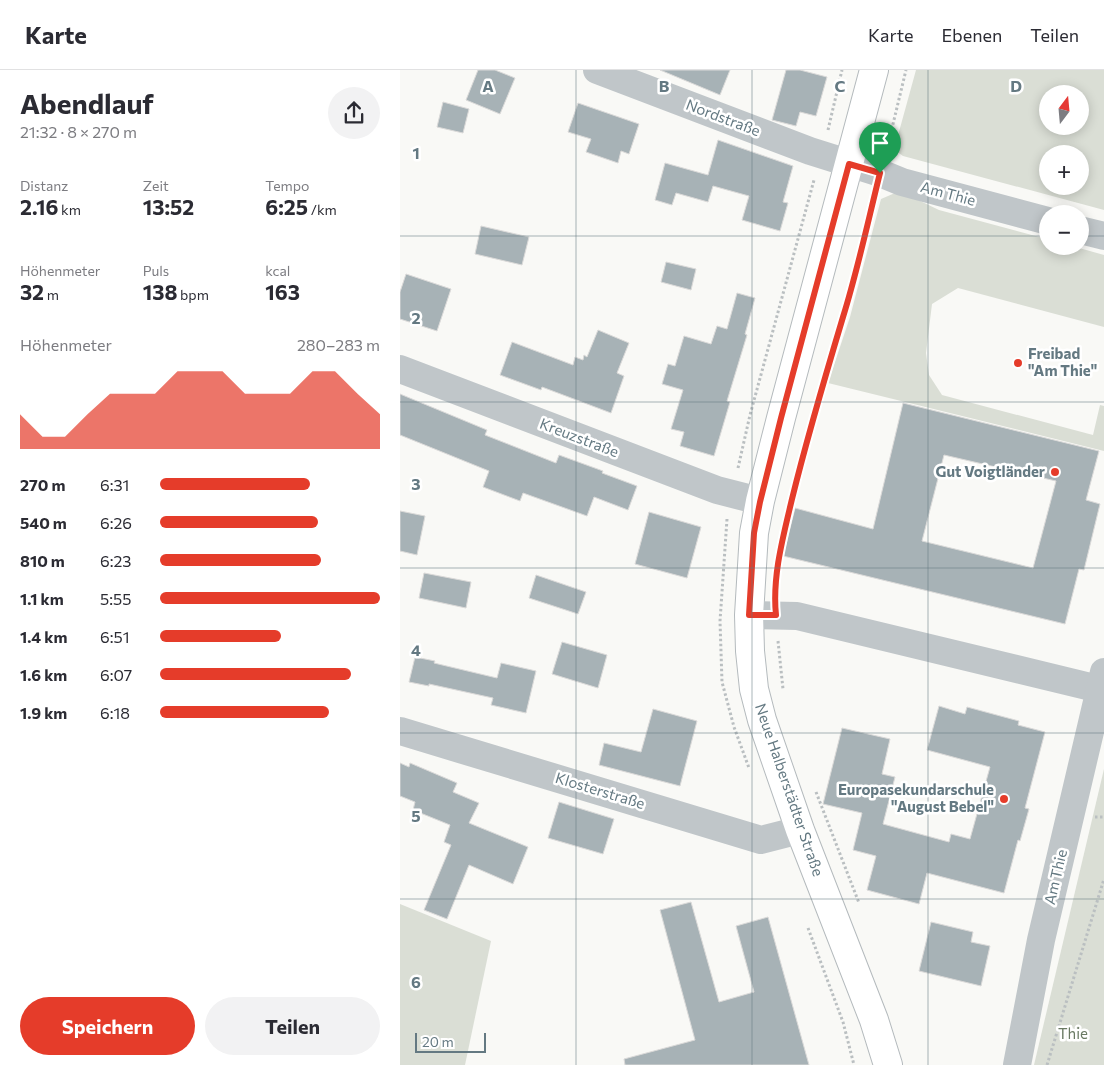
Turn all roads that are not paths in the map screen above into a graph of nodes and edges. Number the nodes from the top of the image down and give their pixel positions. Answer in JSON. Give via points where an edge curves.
{"nodes":[{"id":1,"x":597,"y":70,"type":"edge"},
{"id":2,"x":874,"y":70,"type":"edge"},
{"id":3,"x":849,"y":164,"type":"junction"},
{"id":4,"x":1039,"y":219,"type":"edge"},
{"id":5,"x":1089,"y":232,"type":"edge"},
{"id":6,"x":1104,"y":236,"type":"edge"},
{"id":7,"x":400,"y":369,"type":"edge"},
{"id":8,"x":760,"y":502,"type":"junction"},
{"id":9,"x":749,"y":615,"type":"junction"},
{"id":10,"x":1102,"y":681,"type":"edge"},
{"id":11,"x":400,"y":731,"type":"edge"},
{"id":12,"x":800,"y":830,"type":"junction"},
{"id":13,"x":888,"y":1065,"type":"edge"},
{"id":14,"x":1017,"y":1065,"type":"edge"}],
"edges":[{"from":1,"to":3,"type":"street","name":"Nordstraße"},
{"from":2,"to":3,"type":"main road","name":"Neue Halberstädter Straße"},
{"from":3,"to":4,"type":"street","name":"Am Thie","via":[[902,182]]},
{"from":3,"to":8,"type":"main road","name":"Neue Halberstädter Straße"},
{"from":5,"to":6,"type":"street"},
{"from":7,"to":8,"type":"street","name":"Kreuzstraße","via":[[717,490]]},
{"from":8,"to":9,"type":"main road","name":"Neue Halberstädter Straße","via":[[754,533]]},
{"from":9,"to":10,"type":"street","name":"Am Thie","via":[[797,616]]},
{"from":9,"to":12,"type":"main road","name":"Neue Halberstädter Straße","via":[[755,692]]},
{"from":10,"to":14,"type":"street","name":"Am Thie","via":[[1041,940]]},
{"from":11,"to":12,"type":"street","name":"Klosterstraße","via":[[761,840]]},
{"from":12,"to":13,"type":"main road","name":"Neue Halberstädter Straße","via":[[854,966]]}]}
